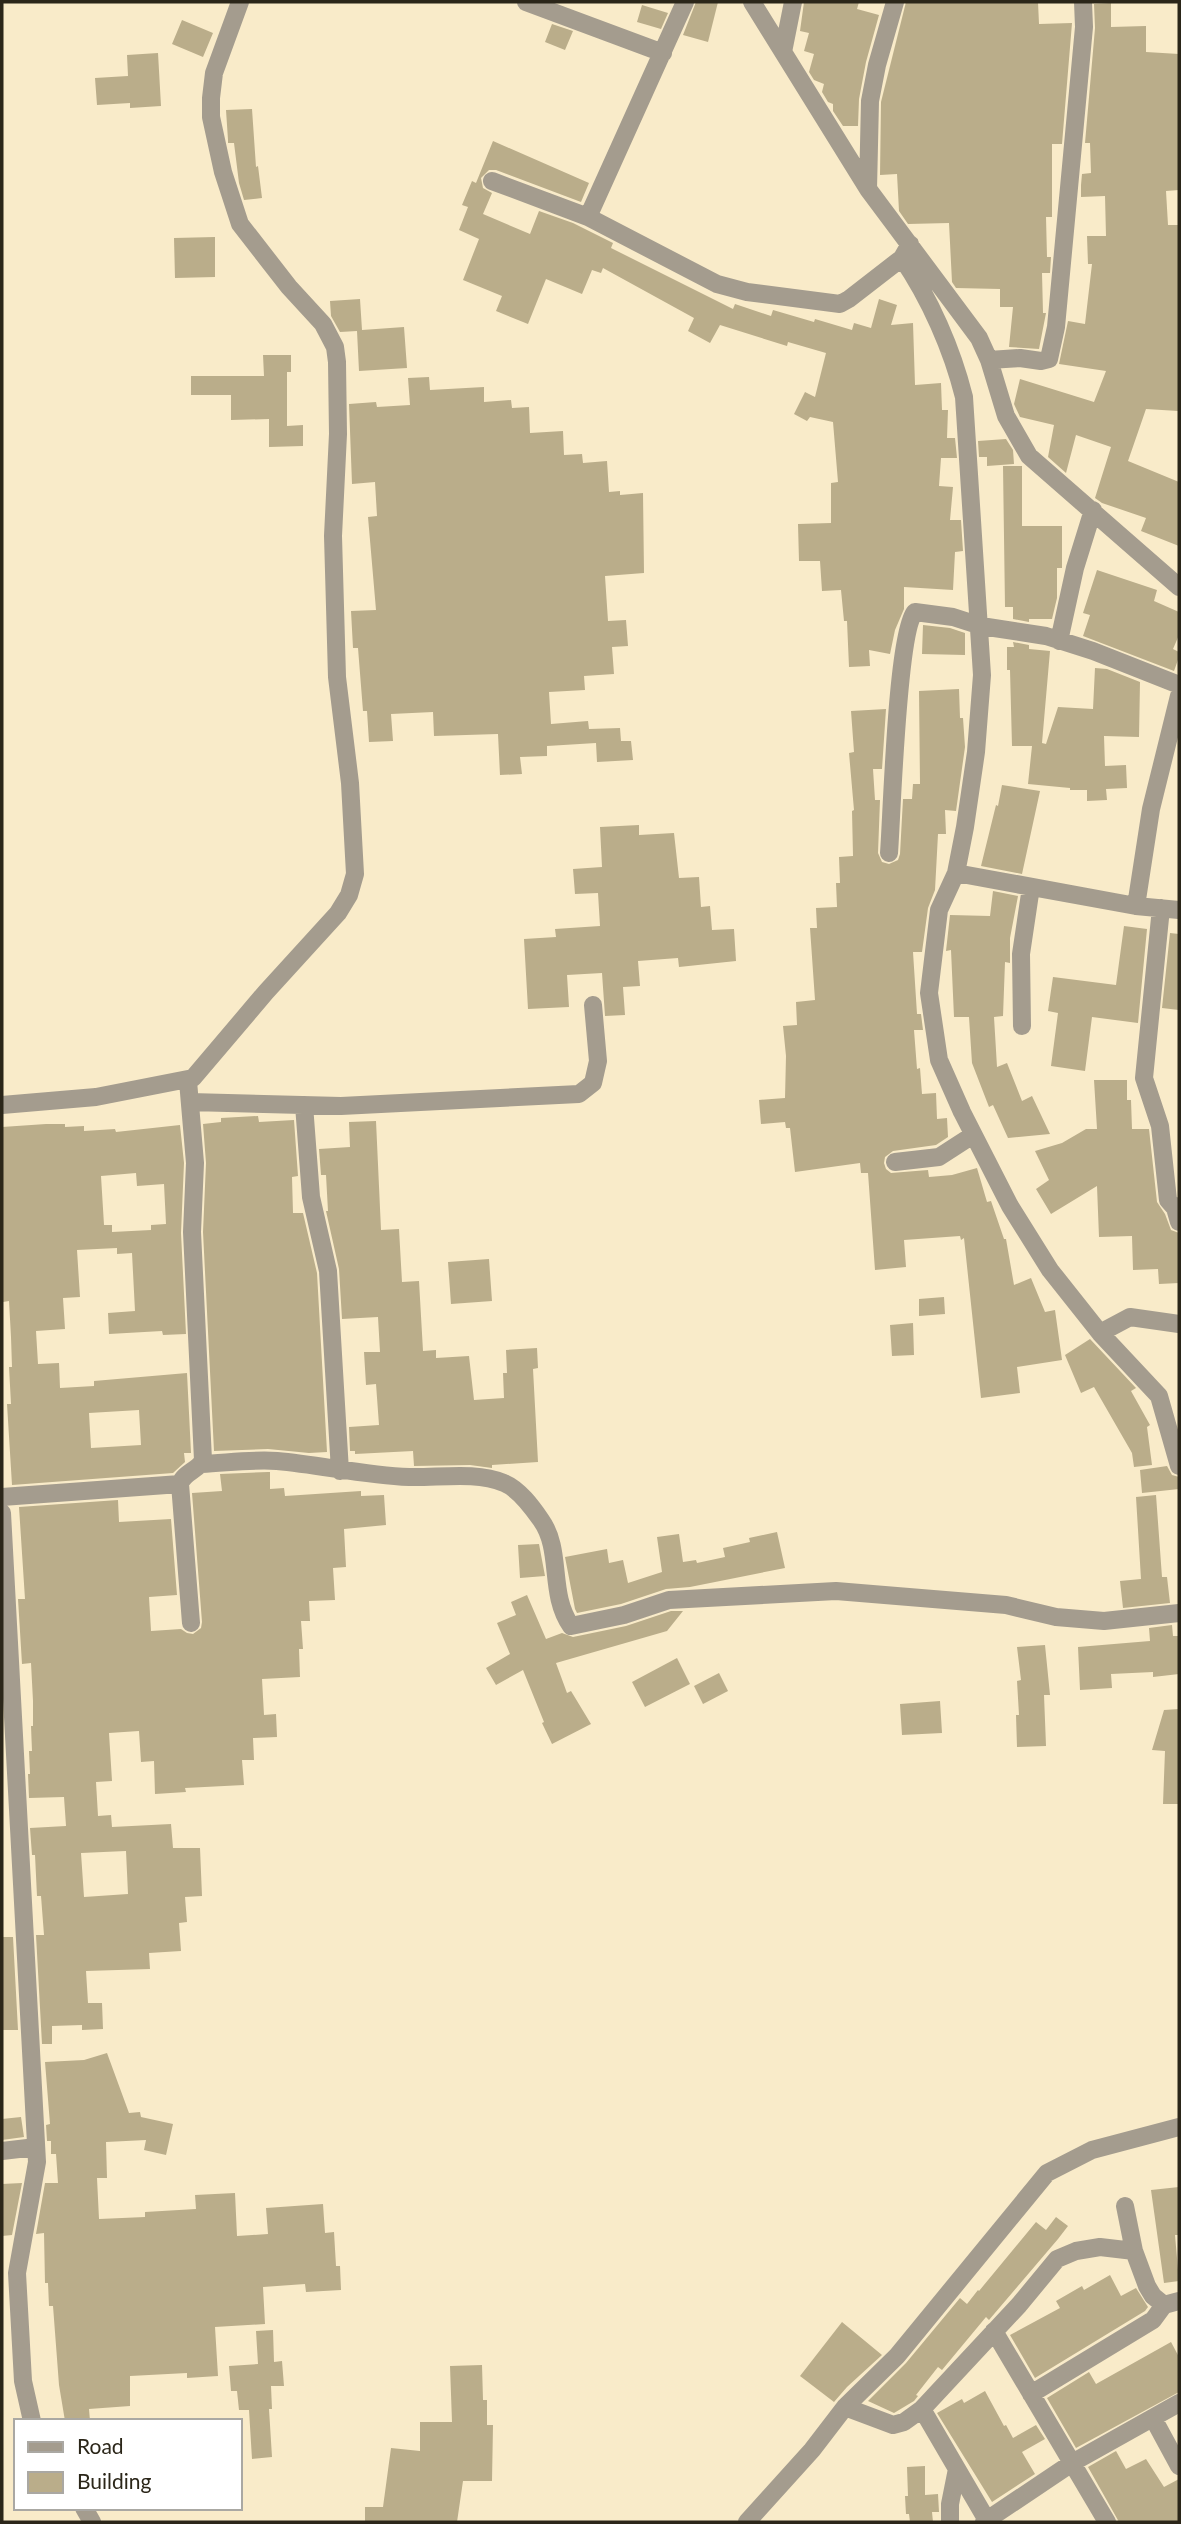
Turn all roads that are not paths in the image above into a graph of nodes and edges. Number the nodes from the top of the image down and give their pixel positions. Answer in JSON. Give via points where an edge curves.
{"nodes":[{"id":1,"x":240,"y":2,"type":"edge"},
{"id":2,"x":526,"y":2,"type":"edge"},
{"id":3,"x":685,"y":2,"type":"edge"},
{"id":4,"x":752,"y":2,"type":"edge"},
{"id":5,"x":793,"y":2,"type":"edge"},
{"id":6,"x":895,"y":2,"type":"edge"},
{"id":7,"x":1083,"y":2,"type":"edge"},
{"id":8,"x":783,"y":52,"type":"junction"},
{"id":9,"x":663,"y":53,"type":"junction"},
{"id":10,"x":492,"y":180,"type":"dead end"},
{"id":11,"x":868,"y":189,"type":"junction"},
{"id":12,"x":588,"y":218,"type":"junction"},
{"id":13,"x":906,"y":251,"type":"junction"},
{"id":14,"x":955,"y":304,"type":"junction"},
{"id":15,"x":941,"y":334,"type":"junction"},
{"id":16,"x":989,"y":360,"type":"junction"},
{"id":17,"x":1093,"y":510,"type":"junction"},
{"id":18,"x":1179,"y":587,"type":"edge"},
{"id":19,"x":981,"y":626,"type":"junction"},
{"id":20,"x":1059,"y":641,"type":"junction"},
{"id":21,"x":1179,"y":685,"type":"edge"},
{"id":22,"x":1179,"y":696,"type":"edge"},
{"id":23,"x":889,"y":853,"type":"dead end"},
{"id":24,"x":956,"y":873,"type":"junction"},
{"id":25,"x":1031,"y":887,"type":"junction"},
{"id":26,"x":1136,"y":906,"type":"junction"},
{"id":27,"x":1170,"y":909,"type":"edge"},
{"id":28,"x":593,"y":1004,"type":"dead end"},
{"id":29,"x":1022,"y":1026,"type":"dead end"},
{"id":30,"x":188,"y":1081,"type":"junction"},
{"id":31,"x":190,"y":1102,"type":"junction"},
{"id":32,"x":2,"y":1105,"type":"edge"},
{"id":33,"x":304,"y":1105,"type":"junction"},
{"id":34,"x":973,"y":1135,"type":"junction"},
{"id":35,"x":1171,"y":1156,"type":"edge"},
{"id":36,"x":894,"y":1162,"type":"dead end"},
{"id":37,"x":1179,"y":1222,"type":"edge"},
{"id":38,"x":1179,"y":1324,"type":"edge"},
{"id":39,"x":1100,"y":1333,"type":"junction"},
{"id":40,"x":202,"y":1464,"type":"junction"},
{"id":41,"x":1179,"y":1466,"type":"edge"},
{"id":42,"x":340,"y":1471,"type":"junction"},
{"id":43,"x":180,"y":1484,"type":"junction"},
{"id":44,"x":2,"y":1497,"type":"edge"},
{"id":45,"x":2,"y":1513,"type":"edge"},
{"id":46,"x":1179,"y":1613,"type":"edge"},
{"id":47,"x":191,"y":1623,"type":"dead end"},
{"id":48,"x":1179,"y":2127,"type":"edge"},
{"id":49,"x":36,"y":2147,"type":"junction"},
{"id":50,"x":2,"y":2151,"type":"edge"},
{"id":51,"x":1125,"y":2206,"type":"dead end"},
{"id":52,"x":1134,"y":2251,"type":"junction"},
{"id":53,"x":1172,"y":2303,"type":"edge"},
{"id":54,"x":994,"y":2331,"type":"junction"},
{"id":55,"x":1031,"y":2394,"type":"junction"},
{"id":56,"x":1179,"y":2403,"type":"edge"},
{"id":57,"x":845,"y":2407,"type":"junction"},
{"id":58,"x":922,"y":2409,"type":"junction"},
{"id":59,"x":1153,"y":2418,"type":"junction"},
{"id":60,"x":32,"y":2419,"type":"edge"},
{"id":61,"x":1072,"y":2463,"type":"junction"},
{"id":62,"x":1179,"y":2466,"type":"edge"},
{"id":63,"x":957,"y":2469,"type":"junction"},
{"id":64,"x":986,"y":2521,"type":"edge"},
{"id":65,"x":747,"y":2522,"type":"edge"},
{"id":66,"x":950,"y":2522,"type":"edge"},
{"id":67,"x":1107,"y":2522,"type":"edge"}],
"edges":[{"from":1,"to":30,"type":"street","via":[[214,73],[211,98],[223,172],[240,224],[323,324],[337,362],[333,536],[337,677],[355,873],[338,913]]},
{"from":2,"to":9,"type":"street"},
{"from":3,"to":9,"type":"street"},
{"from":4,"to":8,"type":"street"},
{"from":5,"to":8,"type":"street"},
{"from":6,"to":11,"type":"street","via":[[870,101]]},
{"from":7,"to":16,"type":"street","via":[[1056,327],[1049,359]]},
{"from":8,"to":11,"type":"street"},
{"from":9,"to":12,"type":"street"},
{"from":10,"to":12,"type":"street"},
{"from":11,"to":13,"type":"street"},
{"from":12,"to":13,"type":"street","via":[[717,284],[820,302],[845,302]]},
{"from":13,"to":14,"type":"street"},
{"from":13,"to":15,"type":"street"},
{"from":14,"to":15,"type":"street"},
{"from":14,"to":16,"type":"street"},
{"from":15,"to":19,"type":"street","via":[[964,397]]},
{"from":16,"to":17,"type":"street","via":[[1006,416],[1029,456]]},
{"from":17,"to":18,"type":"street"},
{"from":17,"to":20,"type":"street","via":[[1074,568]]},
{"from":19,"to":20,"type":"street"},
{"from":19,"to":23,"type":"street","via":[[919,611],[911,618],[901,670]]},
{"from":19,"to":24,"type":"street","via":[[976,752]]},
{"from":20,"to":21,"type":"street"},
{"from":22,"to":26,"type":"street","via":[[1151,808]]},
{"from":24,"to":25,"type":"street"},
{"from":24,"to":34,"type":"street","via":[[939,910],[929,993],[939,1060]]},
{"from":25,"to":26,"type":"street"},
{"from":25,"to":29,"type":"street","via":[[1021,954]]},
{"from":26,"to":27,"type":"street"},
{"from":27,"to":35,"type":"street","via":[[1144,1078]]},
{"from":28,"to":33,"type":"street","via":[[598,1061],[593,1083],[579,1094]]},
{"from":30,"to":31,"type":"street"},
{"from":30,"to":32,"type":"street","via":[[96,1097]]},
{"from":31,"to":33,"type":"street"},
{"from":31,"to":40,"type":"street"},
{"from":33,"to":42,"type":"street","via":[[312,1197],[328,1271]]},
{"from":34,"to":36,"type":"street","via":[[939,1157]]},
{"from":34,"to":39,"type":"street","via":[[1051,1270]]},
{"from":35,"to":37,"type":"street","via":[[1168,1200]]},
{"from":38,"to":39,"type":"street","via":[[1130,1317]]},
{"from":39,"to":41,"type":"street","via":[[1159,1396]]},
{"from":40,"to":42,"type":"street","via":[[275,1461]]},
{"from":40,"to":43,"type":"street"},
{"from":42,"to":46,"type":"street","via":[[490,1478],[506,1483],[543,1522],[552,1541],[558,1596],[571,1626],[669,1600],[836,1591],[1006,1605],[1056,1617],[1104,1621]]},
{"from":43,"to":44,"type":"street"},
{"from":43,"to":47,"type":"street"},
{"from":45,"to":49,"type":"street"},
{"from":48,"to":57,"type":"street","via":[[1092,2150],[1047,2174],[897,2356]]},
{"from":49,"to":50,"type":"street"},
{"from":49,"to":60,"type":"street","via":[[18,2273],[23,2381]]},
{"from":51,"to":52,"type":"street"},
{"from":52,"to":53,"type":"street","via":[[1153,2296]]},
{"from":52,"to":54,"type":"street","via":[[1100,2247],[1057,2259]]},
{"from":53,"to":55,"type":"street","via":[[1153,2320]]},
{"from":54,"to":55,"type":"street"},
{"from":54,"to":58,"type":"street"},
{"from":55,"to":61,"type":"street"},
{"from":56,"to":59,"type":"street"},
{"from":57,"to":58,"type":"street","via":[[893,2425]]},
{"from":57,"to":65,"type":"street"},
{"from":58,"to":63,"type":"street"},
{"from":59,"to":61,"type":"street"},
{"from":59,"to":62,"type":"street"},
{"from":61,"to":64,"type":"street"},
{"from":61,"to":67,"type":"street"},
{"from":63,"to":64,"type":"street"},
{"from":63,"to":66,"type":"street"}]}
